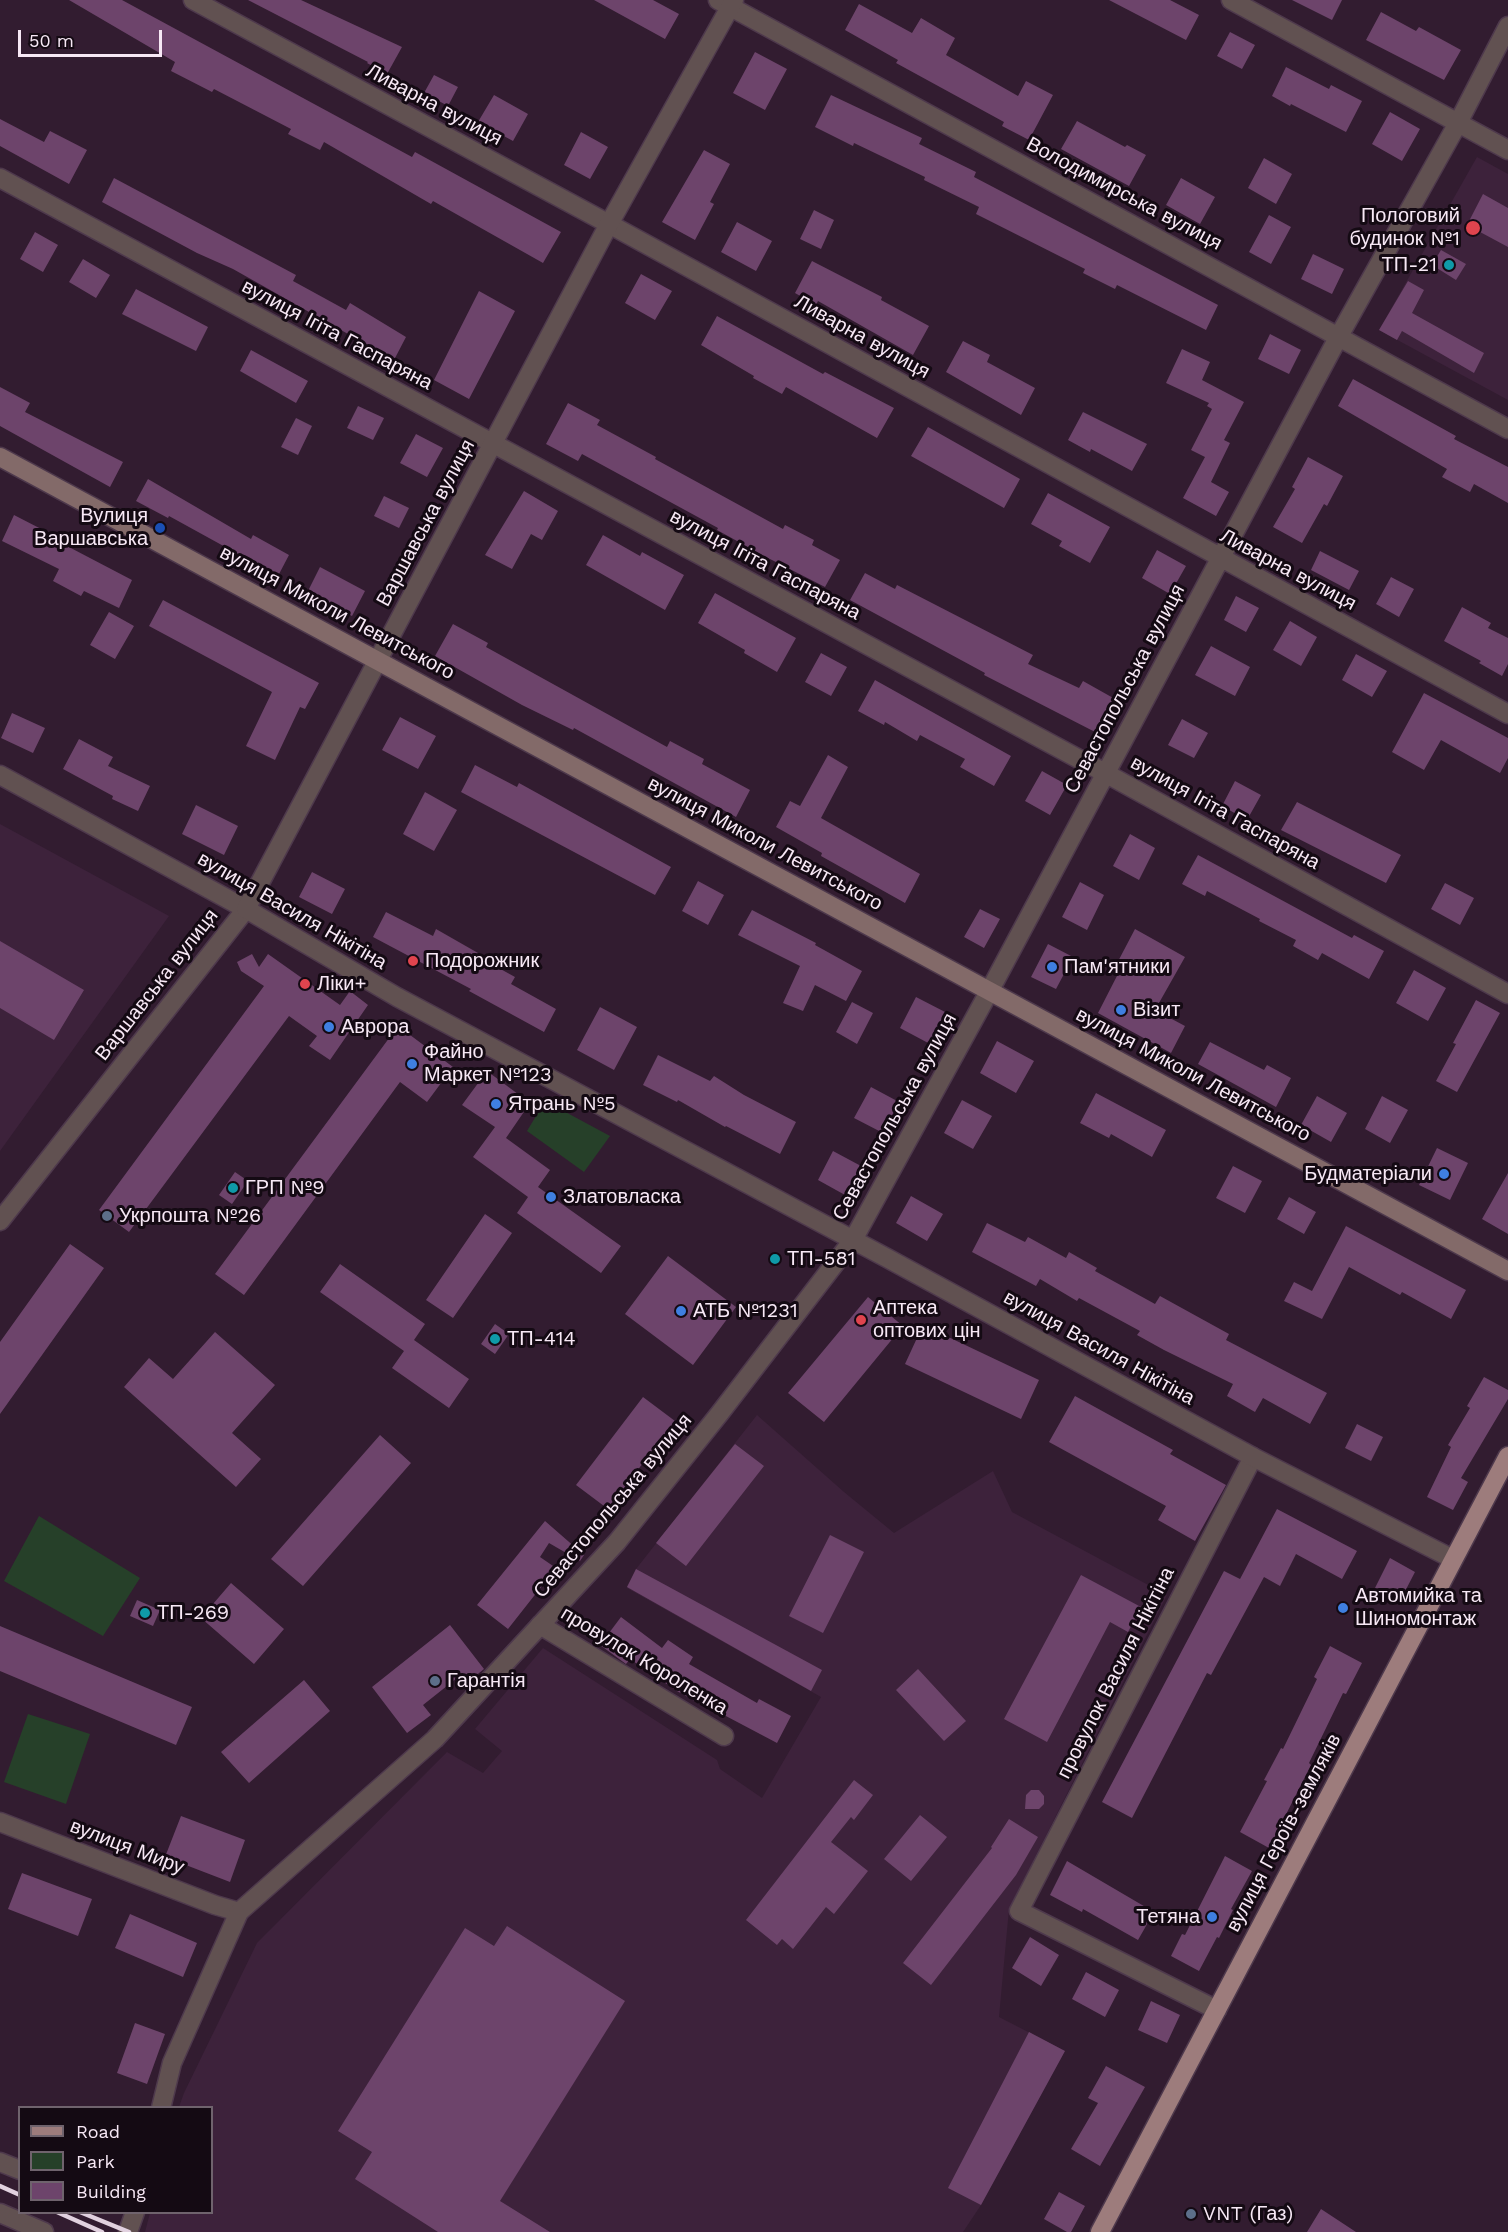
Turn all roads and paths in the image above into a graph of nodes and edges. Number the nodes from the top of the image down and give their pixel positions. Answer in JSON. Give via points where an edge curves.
{"nodes":[{"id":1,"x":193,"y":0,"type":"edge"},
{"id":2,"x":1231,"y":0,"type":"edge"},
{"id":3,"x":727,"y":2,"type":"edge"},
{"id":4,"x":1508,"y":26,"type":"edge"},
{"id":5,"x":1458,"y":123,"type":"junction"},
{"id":6,"x":1508,"y":150,"type":"edge"},
{"id":7,"x":0,"y":178,"type":"edge"},
{"id":8,"x":609,"y":224,"type":"junction"},
{"id":9,"x":1339,"y":336,"type":"junction"},
{"id":10,"x":1508,"y":429,"type":"edge"},
{"id":11,"x":492,"y":444,"type":"junction"},
{"id":12,"x":0,"y":457,"type":"edge"},
{"id":13,"x":1221,"y":559,"type":"junction"},
{"id":14,"x":378,"y":661,"type":"junction"},
{"id":15,"x":1508,"y":714,"type":"edge"},
{"id":16,"x":1105,"y":773,"type":"junction"},
{"id":17,"x":0,"y":775,"type":"edge"},
{"id":18,"x":246,"y":909,"type":"junction"},
{"id":19,"x":990,"y":990,"type":"junction"},
{"id":20,"x":1508,"y":994,"type":"edge"},
{"id":21,"x":0,"y":1221,"type":"edge"},
{"id":22,"x":853,"y":1240,"type":"junction"},
{"id":23,"x":1508,"y":1271,"type":"edge"},
{"id":24,"x":1508,"y":1456,"type":"edge"},
{"id":25,"x":1253,"y":1457,"type":"junction"},
{"id":26,"x":1453,"y":1559,"type":"junction"},
{"id":27,"x":540,"y":1625,"type":"junction"},
{"id":28,"x":724,"y":1736,"type":"dead end"},
{"id":29,"x":0,"y":1822,"type":"edge"},
{"id":30,"x":239,"y":1912,"type":"junction"},
{"id":31,"x":1217,"y":2010,"type":"junction"},
{"id":32,"x":161,"y":2106,"type":"edge"},
{"id":33,"x":0,"y":2162,"type":"edge"},
{"id":34,"x":18,"y":2168,"type":"edge"},
{"id":35,"x":0,"y":2213,"type":"edge"},
{"id":36,"x":134,"y":2214,"type":"edge"},
{"id":37,"x":44,"y":2232,"type":"edge"},
{"id":38,"x":128,"y":2232,"type":"edge"},
{"id":39,"x":1100,"y":2232,"type":"edge"}],
"edges":[{"from":1,"to":8,"type":"street","name":"Ливарна вулиця"},
{"from":2,"to":5,"type":"street"},
{"from":3,"to":8,"type":"street","name":"Варшавська вулиця"},
{"from":3,"to":9,"type":"street","name":"Володимирська вулиця"},
{"from":4,"to":5,"type":"street","name":"Севастопольська вулиця"},
{"from":5,"to":6,"type":"street"},
{"from":5,"to":9,"type":"street","name":"Севастопольська вулиця"},
{"from":7,"to":11,"type":"street","name":"вулиця Ігіта Гаспаряна"},
{"from":8,"to":11,"type":"street","name":"Варшавська вулиця"},
{"from":8,"to":13,"type":"street","name":"Ливарна вулиця"},
{"from":9,"to":10,"type":"street","name":"Володимирська вулиця"},
{"from":9,"to":13,"type":"street","name":"Севастопольська вулиця"},
{"from":11,"to":14,"type":"street","name":"Варшавська вулиця"},
{"from":11,"to":16,"type":"street","name":"вулиця Ігіта Гаспаряна"},
{"from":12,"to":14,"type":"main road","name":"вулиця Миколи Левитського"},
{"from":13,"to":15,"type":"street","name":"Ливарна вулиця"},
{"from":13,"to":16,"type":"street","name":"Севастопольська вулиця"},
{"from":14,"to":18,"type":"street","name":"Варшавська вулиця"},
{"from":14,"to":19,"type":"main road","name":"вулиця Миколи Левитського"},
{"from":16,"to":19,"type":"street","name":"Севастопольська вулиця"},
{"from":16,"to":20,"type":"street","name":"вулиця Ігіта Гаспаряна"},
{"from":17,"to":18,"type":"street","name":"вулиця Василя Нікітіна"},
{"from":18,"to":21,"type":"street","name":"Варшавська вулиця"},
{"from":18,"to":22,"type":"street","name":"вулиця Василя Нікітіна","via":[[397,998]]},
{"from":19,"to":22,"type":"street","name":"Севастопольська вулиця"},
{"from":19,"to":23,"type":"main road","name":"вулиця Миколи Левитського"},
{"from":22,"to":25,"type":"street","name":"вулиця Василя Нікітіна"},
{"from":22,"to":27,"type":"street","name":"Севастопольська вулиця","via":[[616,1542]]},
{"from":24,"to":26,"type":"main road","name":"вулиця Героїв-земляків"},
{"from":25,"to":26,"type":"street","name":"вулиця Василя Нікітіна"},
{"from":25,"to":31,"type":"street","name":"провулок Василя Нікітіна","via":[[1019,1911]]},
{"from":26,"to":31,"type":"main road","name":"вулиця Героїв-земляків"},
{"from":27,"to":28,"type":"street","name":"провулок Короленка"},
{"from":27,"to":30,"type":"street","name":"Севастопольська вулиця","via":[[435,1739]]},
{"from":29,"to":30,"type":"street","name":"вулиця Миру"},
{"from":30,"to":32,"type":"street","name":"Севастопольська вулиця","via":[[172,2063]]},
{"from":31,"to":39,"type":"main road","name":"вулиця Героїв-земляків"},
{"from":33,"to":34,"type":"street"},
{"from":35,"to":37,"type":"street"},
{"from":36,"to":38,"type":"street"}]}
